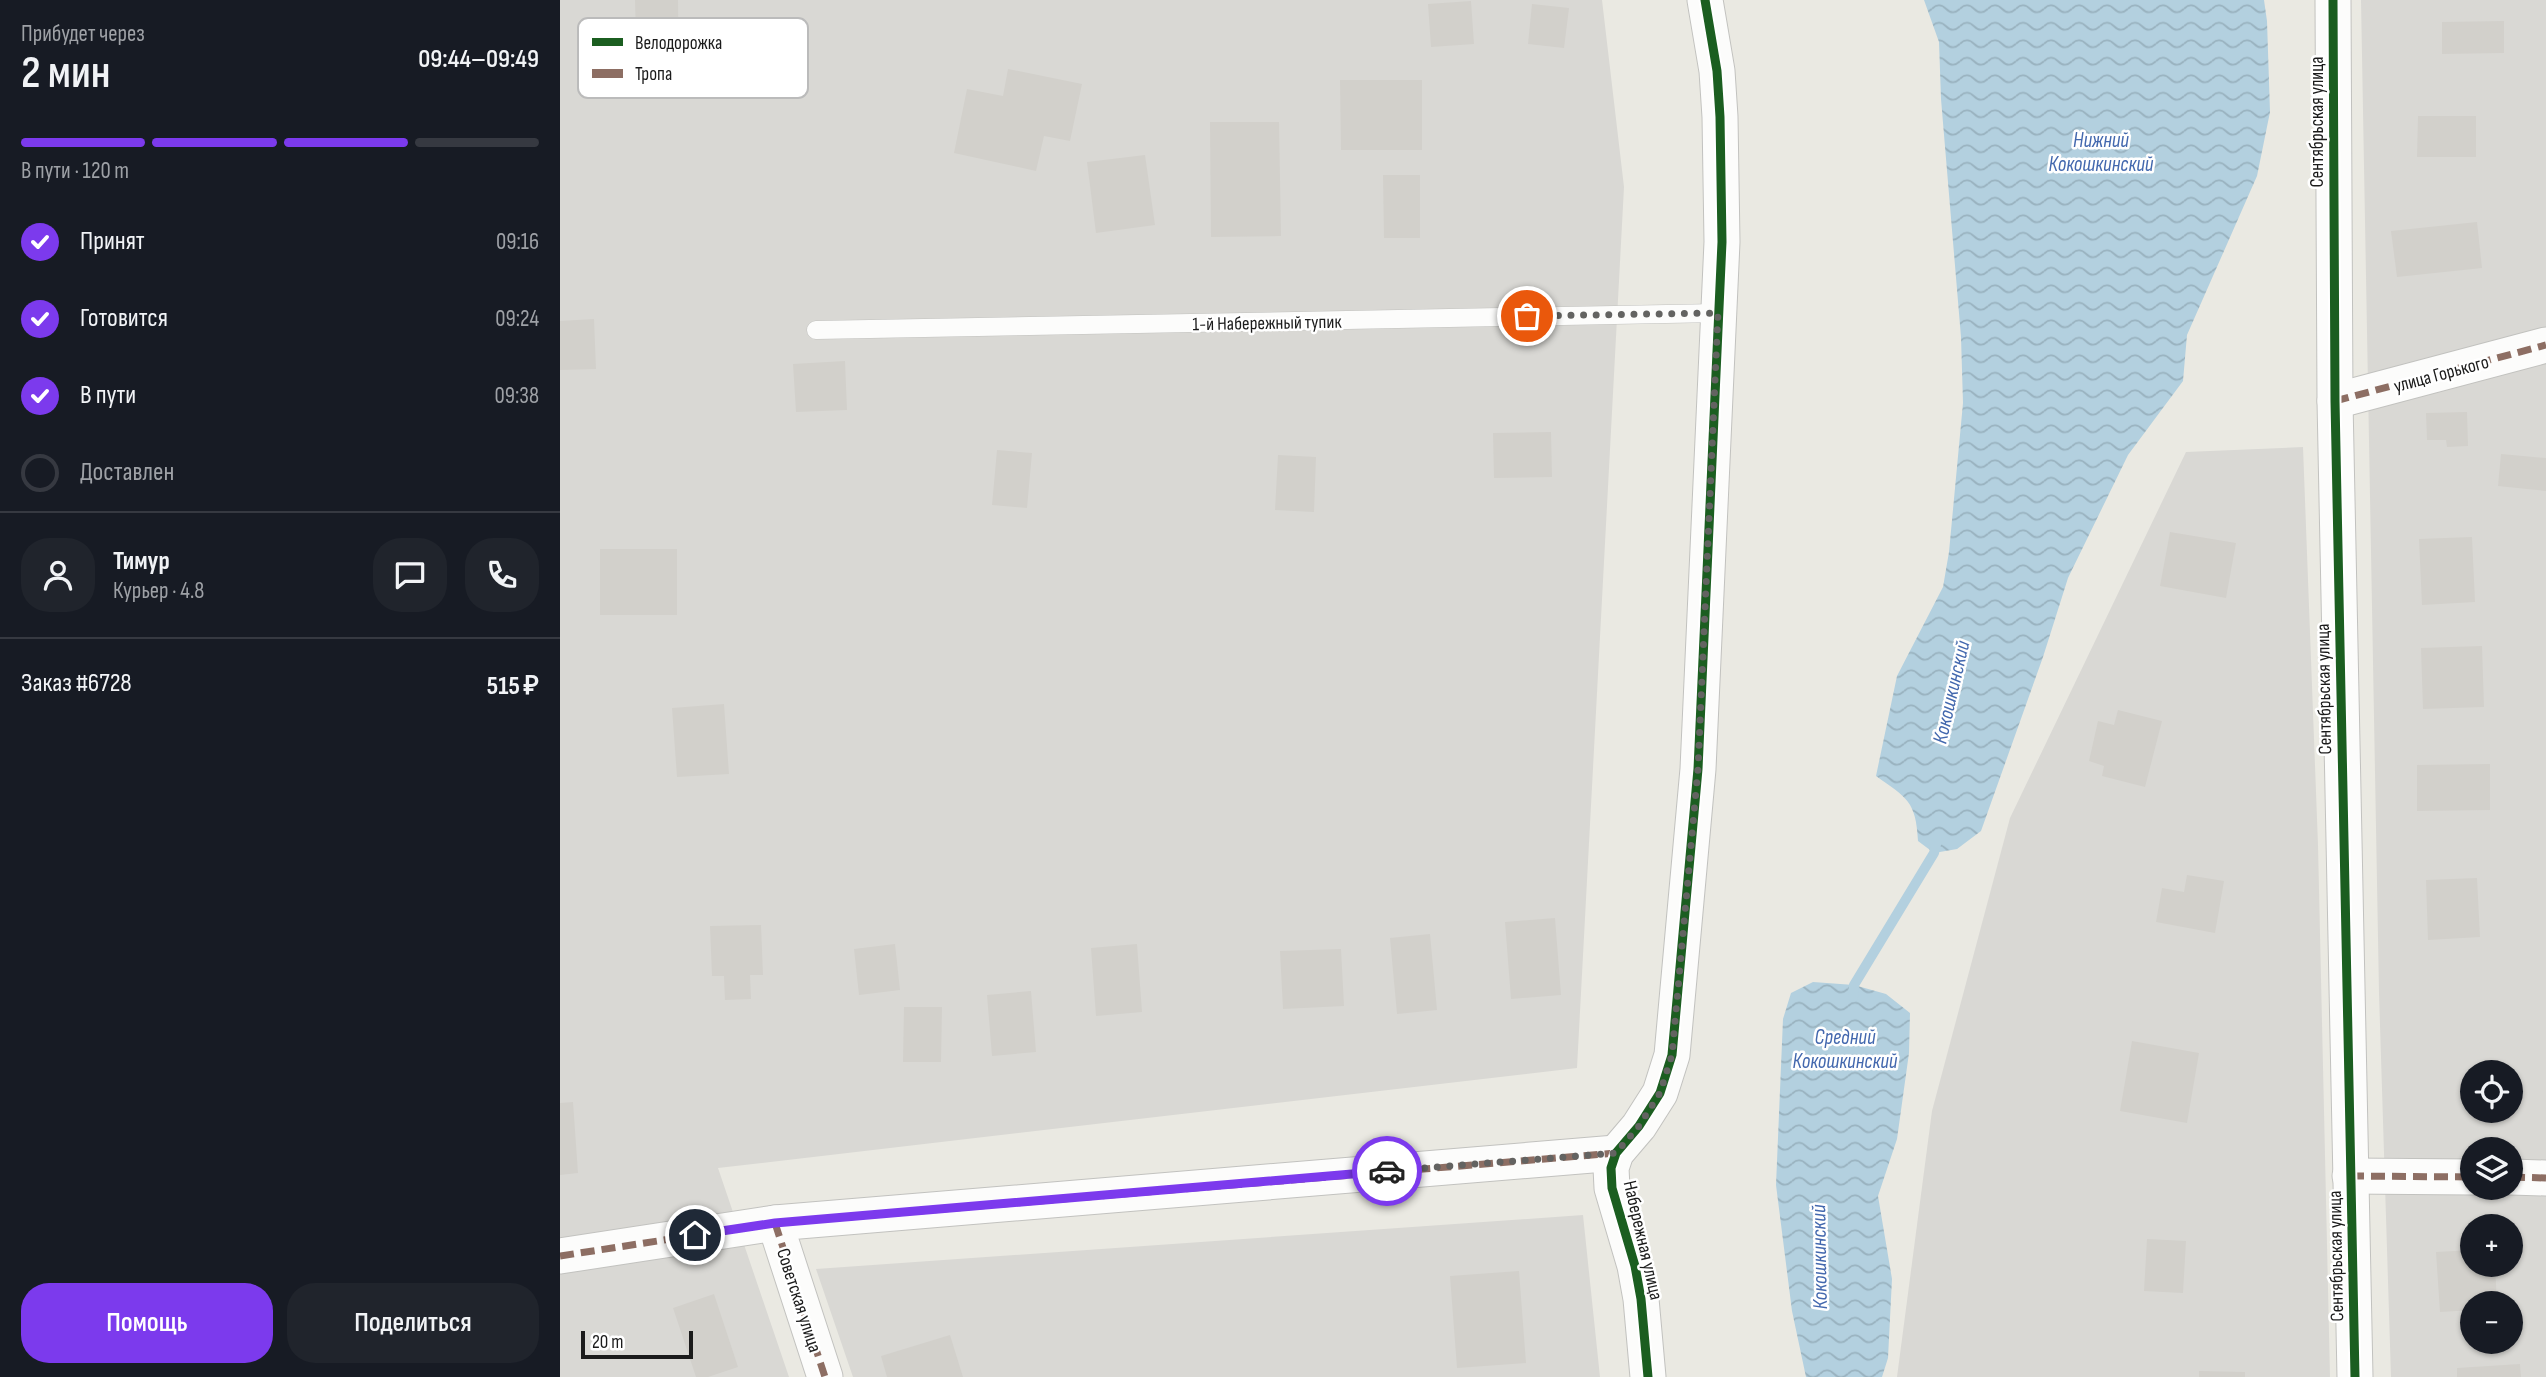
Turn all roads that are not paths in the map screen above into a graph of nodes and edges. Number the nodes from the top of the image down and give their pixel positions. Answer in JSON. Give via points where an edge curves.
{"nodes":[{"id":1,"x":1704,"y":0,"type":"edge"},
{"id":2,"x":2333,"y":0,"type":"edge"},
{"id":3,"x":1718,"y":313,"type":"junction"},
{"id":4,"x":816,"y":330,"type":"dead end"},
{"id":5,"x":2546,"y":345,"type":"edge"},
{"id":6,"x":2335,"y":401,"type":"junction"},
{"id":7,"x":1616,"y":1153,"type":"junction"},
{"id":8,"x":2350,"y":1176,"type":"junction"},
{"id":9,"x":2460,"y":1177,"type":"edge"},
{"id":10,"x":2523,"y":1177,"type":"edge"},
{"id":11,"x":2546,"y":1178,"type":"edge"},
{"id":12,"x":775,"y":1223,"type":"junction"},
{"id":13,"x":560,"y":1256,"type":"edge"},
{"id":14,"x":825,"y":1377,"type":"edge"},
{"id":15,"x":1648,"y":1377,"type":"edge"},
{"id":16,"x":2355,"y":1377,"type":"edge"}],
"edges":[{"from":1,"to":3,"type":"street","via":[[1720,117]]},
{"from":2,"to":6,"type":"street","name":"Сентябрьская улица"},
{"from":3,"to":4,"type":"lane","name":"1-й Набережный тупик"},
{"from":3,"to":7,"type":"street","via":[[1698,769],[1672,1055],[1660,1093]]},
{"from":5,"to":6,"type":"street","name":"улица Горького"},
{"from":6,"to":8,"type":"street","name":"Сентябрьская улица"},
{"from":7,"to":12,"type":"street"},
{"from":7,"to":15,"type":"street","name":"Набережная улица","via":[[1612,1188],[1635,1266]]},
{"from":8,"to":9,"type":"street"},
{"from":8,"to":16,"type":"street","name":"Сентябрьская улица"},
{"from":10,"to":11,"type":"street"},
{"from":12,"to":13,"type":"street"},
{"from":12,"to":14,"type":"street","name":"Советская улица"}]}
